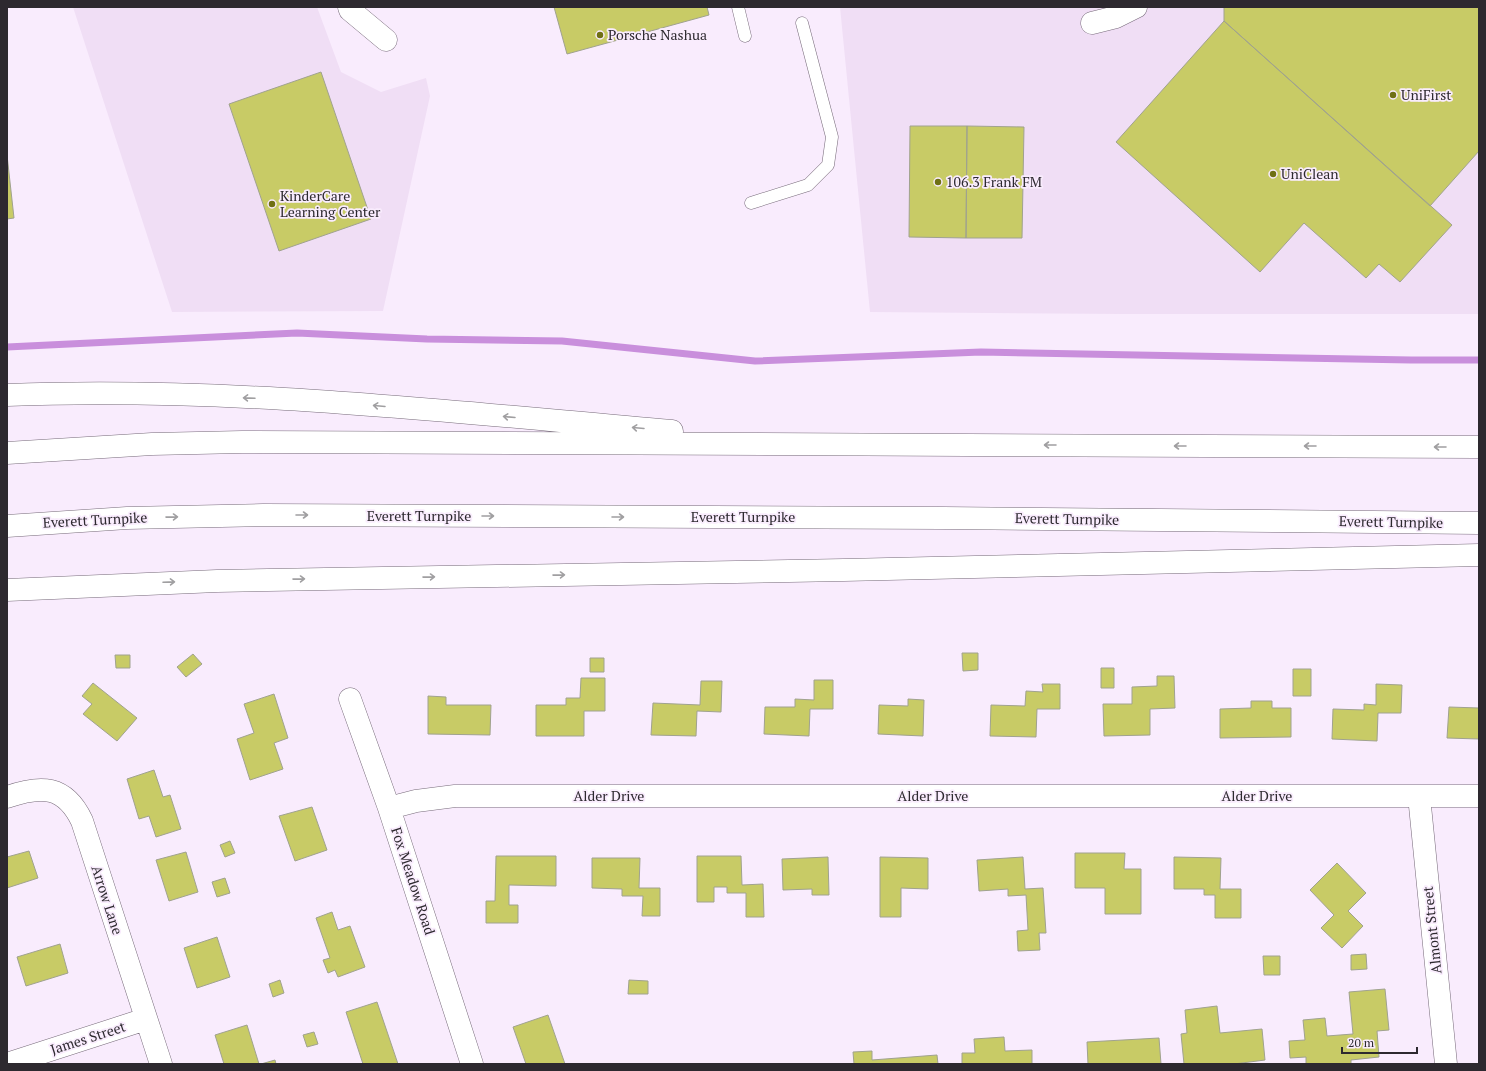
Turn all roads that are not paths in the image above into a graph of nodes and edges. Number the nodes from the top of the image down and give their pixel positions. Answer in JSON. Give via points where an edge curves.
{"nodes":[{"id":1,"x":349,"y":7,"type":"edge"},
{"id":2,"x":738,"y":7,"type":"edge"},
{"id":3,"x":1136,"y":7,"type":"edge"},
{"id":4,"x":802,"y":23,"type":"dead end"},
{"id":5,"x":1092,"y":23,"type":"dead end"},
{"id":6,"x":745,"y":36,"type":"dead end"},
{"id":7,"x":386,"y":40,"type":"dead end"},
{"id":8,"x":750,"y":203,"type":"dead end"},
{"id":9,"x":7,"y":395,"type":"edge"},
{"id":10,"x":830,"y":444,"type":"junction"},
{"id":11,"x":1479,"y":447,"type":"edge"},
{"id":12,"x":7,"y":453,"type":"edge"},
{"id":13,"x":1479,"y":523,"type":"edge"},
{"id":14,"x":7,"y":526,"type":"edge"},
{"id":15,"x":1479,"y":555,"type":"edge"},
{"id":16,"x":130,"y":584,"type":"junction"},
{"id":17,"x":7,"y":590,"type":"edge"},
{"id":18,"x":7,"y":598,"type":"edge"},
{"id":19,"x":350,"y":699,"type":"dead end"},
{"id":20,"x":1419,"y":796,"type":"junction"},
{"id":21,"x":1479,"y":796,"type":"edge"},
{"id":22,"x":7,"y":797,"type":"edge"},
{"id":23,"x":389,"y":808,"type":"junction"},
{"id":24,"x":146,"y":1019,"type":"junction"},
{"id":25,"x":7,"y":1064,"type":"edge"},
{"id":26,"x":161,"y":1064,"type":"edge"},
{"id":27,"x":472,"y":1064,"type":"edge"},
{"id":28,"x":1446,"y":1064,"type":"edge"}],
"edges":[{"from":1,"to":7,"type":"main road"},
{"from":2,"to":6,"type":"lane"},
{"from":3,"to":5,"type":"main road","via":[[1116,17]]},
{"from":4,"to":8,"type":"lane","via":[[832,136],[828,165],[808,185]]},
{"from":10,"to":9,"type":"main road","one_way":true,"via":[[268,398],[92,393]]},
{"from":11,"to":10,"type":"main road","one_way":true},
{"from":10,"to":12,"type":"main road","via":[[242,442],[129,445]]},
{"from":14,"to":13,"type":"main road","name":"Everett Turnpike","one_way":true,"via":[[127,518],[263,515]]},
{"from":16,"to":15,"type":"main road","one_way":true},
{"from":16,"to":17,"type":"main road"},
{"from":16,"to":18,"type":"main road"},
{"from":19,"to":23,"type":"main road","name":"Fox Meadow Road"},
{"from":20,"to":21,"type":"main road","name":"Alder Drive"},
{"from":20,"to":23,"type":"main road","name":"Alder Drive","via":[[455,796],[416,801]]},
{"from":20,"to":28,"type":"main road","name":"Almont Street"},
{"from":22,"to":24,"type":"main road","name":"Arrow Lane","via":[[27,790],[46,789],[62,796],[74,807],[82,821]]},
{"from":23,"to":27,"type":"main road","name":"Fox Meadow Road"},
{"from":24,"to":25,"type":"main road","name":"James Street"},
{"from":24,"to":26,"type":"main road","name":"Arrow Lane"}]}
